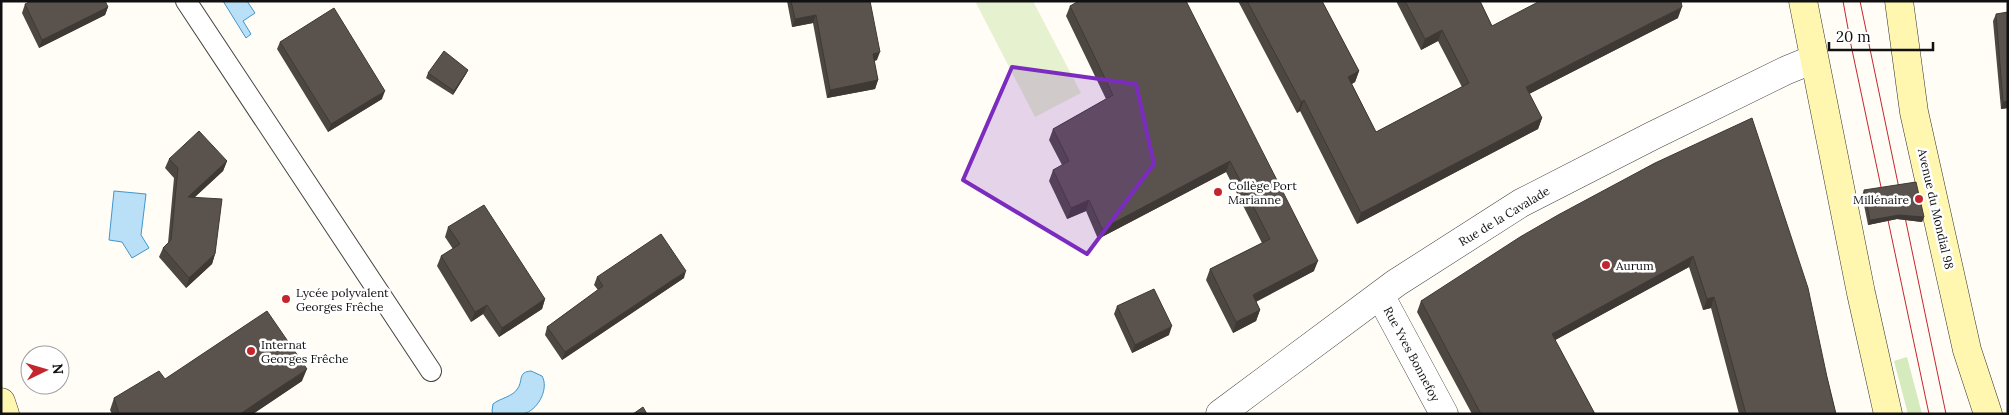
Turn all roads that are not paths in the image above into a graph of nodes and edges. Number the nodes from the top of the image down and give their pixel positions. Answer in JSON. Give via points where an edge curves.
{"nodes":[{"id":1,"x":186,"y":1,"type":"edge"},
{"id":2,"x":1803,"y":1,"type":"edge"},
{"id":3,"x":1899,"y":1,"type":"edge"},
{"id":4,"x":1814,"y":59,"type":"junction"},
{"id":5,"x":1380,"y":295,"type":"junction"},
{"id":6,"x":430,"y":372,"type":"dead end"},
{"id":7,"x":1,"y":402,"type":"edge"},
{"id":8,"x":5,"y":414,"type":"edge"},
{"id":9,"x":1220,"y":414,"type":"edge"},
{"id":10,"x":1444,"y":414,"type":"edge"},
{"id":11,"x":1888,"y":414,"type":"edge"},
{"id":12,"x":1988,"y":414,"type":"edge"}],
"edges":[{"from":1,"to":6,"type":"lane"},
{"from":2,"to":4,"type":"main road"},
{"from":3,"to":12,"type":"main road","name":"Avenue du Mondial 98","via":[[1914,112],[1967,350]]},
{"from":4,"to":5,"type":"street","name":"Rue de la Cavalade","via":[[1521,203]]},
{"from":4,"to":11,"type":"main road"},
{"from":5,"to":9,"type":"street","name":"Rue de la Cavalade"},
{"from":5,"to":10,"type":"street","name":"Rue Yves Bonnefoy"},
{"from":7,"to":8,"type":"main road"}]}
